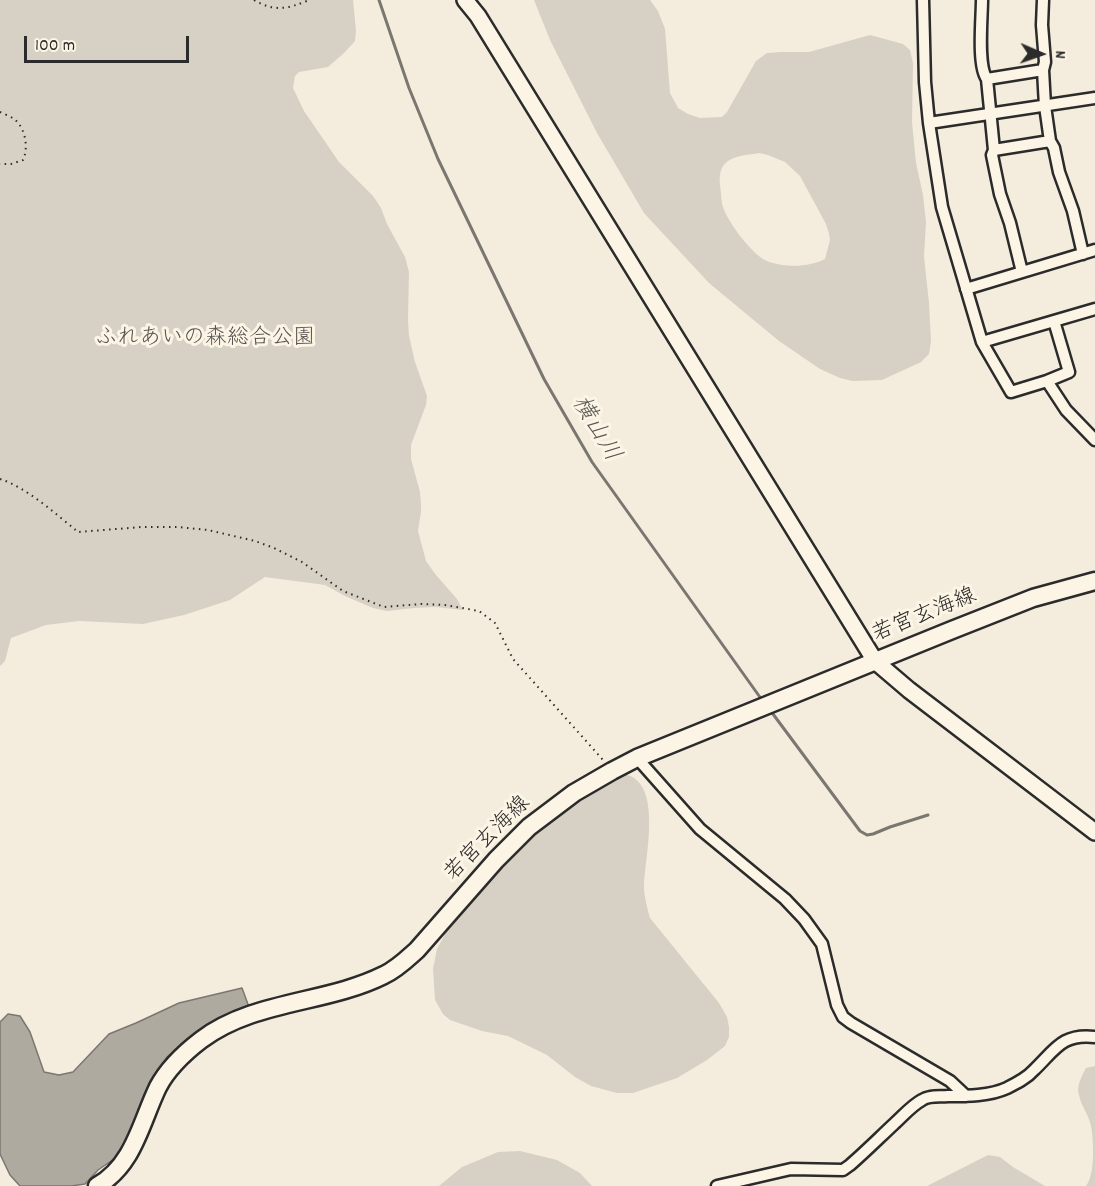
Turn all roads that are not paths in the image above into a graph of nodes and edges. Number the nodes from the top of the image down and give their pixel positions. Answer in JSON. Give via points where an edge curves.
{"nodes":[{"id":1,"x":465,"y":0,"type":"edge"},
{"id":2,"x":923,"y":0,"type":"edge"},
{"id":3,"x":982,"y":0,"type":"edge"},
{"id":4,"x":1043,"y":0,"type":"edge"},
{"id":5,"x":1043,"y":70,"type":"junction"},
{"id":6,"x":987,"y":79,"type":"junction"},
{"id":7,"x":1095,"y":98,"type":"edge"},
{"id":8,"x":1045,"y":106,"type":"junction"},
{"id":9,"x":990,"y":114,"type":"junction"},
{"id":10,"x":929,"y":123,"type":"junction"},
{"id":11,"x":1050,"y":141,"type":"junction"},
{"id":12,"x":994,"y":150,"type":"junction"},
{"id":13,"x":1095,"y":250,"type":"edge"},
{"id":14,"x":1083,"y":254,"type":"junction"},
{"id":15,"x":1022,"y":272,"type":"junction"},
{"id":16,"x":966,"y":289,"type":"junction"},
{"id":17,"x":1095,"y":310,"type":"edge"},
{"id":18,"x":1054,"y":321,"type":"junction"},
{"id":19,"x":982,"y":342,"type":"junction"},
{"id":20,"x":1047,"y":381,"type":"junction"},
{"id":21,"x":1095,"y":440,"type":"edge"},
{"id":22,"x":1095,"y":581,"type":"edge"},
{"id":23,"x":875,"y":662,"type":"junction"},
{"id":24,"x":637,"y":758,"type":"junction"},
{"id":25,"x":1095,"y":832,"type":"edge"},
{"id":26,"x":1095,"y":1036,"type":"edge"},
{"id":27,"x":966,"y":1096,"type":"junction"},
{"id":28,"x":97,"y":1186,"type":"edge"},
{"id":29,"x":717,"y":1186,"type":"edge"}],
"edges":[{"from":1,"to":23,"type":"street"},
{"from":2,"to":10,"type":"street"},
{"from":3,"to":6,"type":"street","via":[[981,52]]},
{"from":4,"to":5,"type":"street"},
{"from":5,"to":6,"type":"street"},
{"from":5,"to":8,"type":"street"},
{"from":6,"to":9,"type":"street"},
{"from":7,"to":8,"type":"street"},
{"from":8,"to":9,"type":"street"},
{"from":8,"to":11,"type":"street"},
{"from":9,"to":10,"type":"street"},
{"from":9,"to":12,"type":"street"},
{"from":10,"to":16,"type":"street","via":[[942,207]]},
{"from":11,"to":12,"type":"street"},
{"from":11,"to":14,"type":"street"},
{"from":12,"to":15,"type":"street","via":[[1000,194]]},
{"from":13,"to":14,"type":"street"},
{"from":14,"to":15,"type":"street"},
{"from":15,"to":16,"type":"street"},
{"from":16,"to":19,"type":"street"},
{"from":17,"to":18,"type":"street"},
{"from":18,"to":19,"type":"street"},
{"from":18,"to":20,"type":"street","via":[[1069,372]]},
{"from":19,"to":20,"type":"street","via":[[1011,392]]},
{"from":20,"to":21,"type":"street","via":[[1066,410]]},
{"from":22,"to":23,"type":"main road","name":"若宮玄海線","via":[[1033,598]]},
{"from":23,"to":24,"type":"main road","name":"若宮玄海線"},
{"from":23,"to":25,"type":"street"},
{"from":24,"to":27,"type":"street","via":[[700,829],[804,919],[822,944],[843,1017],[950,1081]]},
{"from":24,"to":28,"type":"main road","name":"若宮玄海線","via":[[574,793],[529,827],[417,950],[385,975],[334,993],[258,1012],[225,1024],[200,1040],[168,1071],[133,1147],[120,1167]]},
{"from":26,"to":27,"type":"street","via":[[1071,1038],[1056,1047],[1033,1072],[1005,1089]]},
{"from":27,"to":29,"type":"street","via":[[928,1096],[921,1100],[843,1170],[791,1169]]}]}
